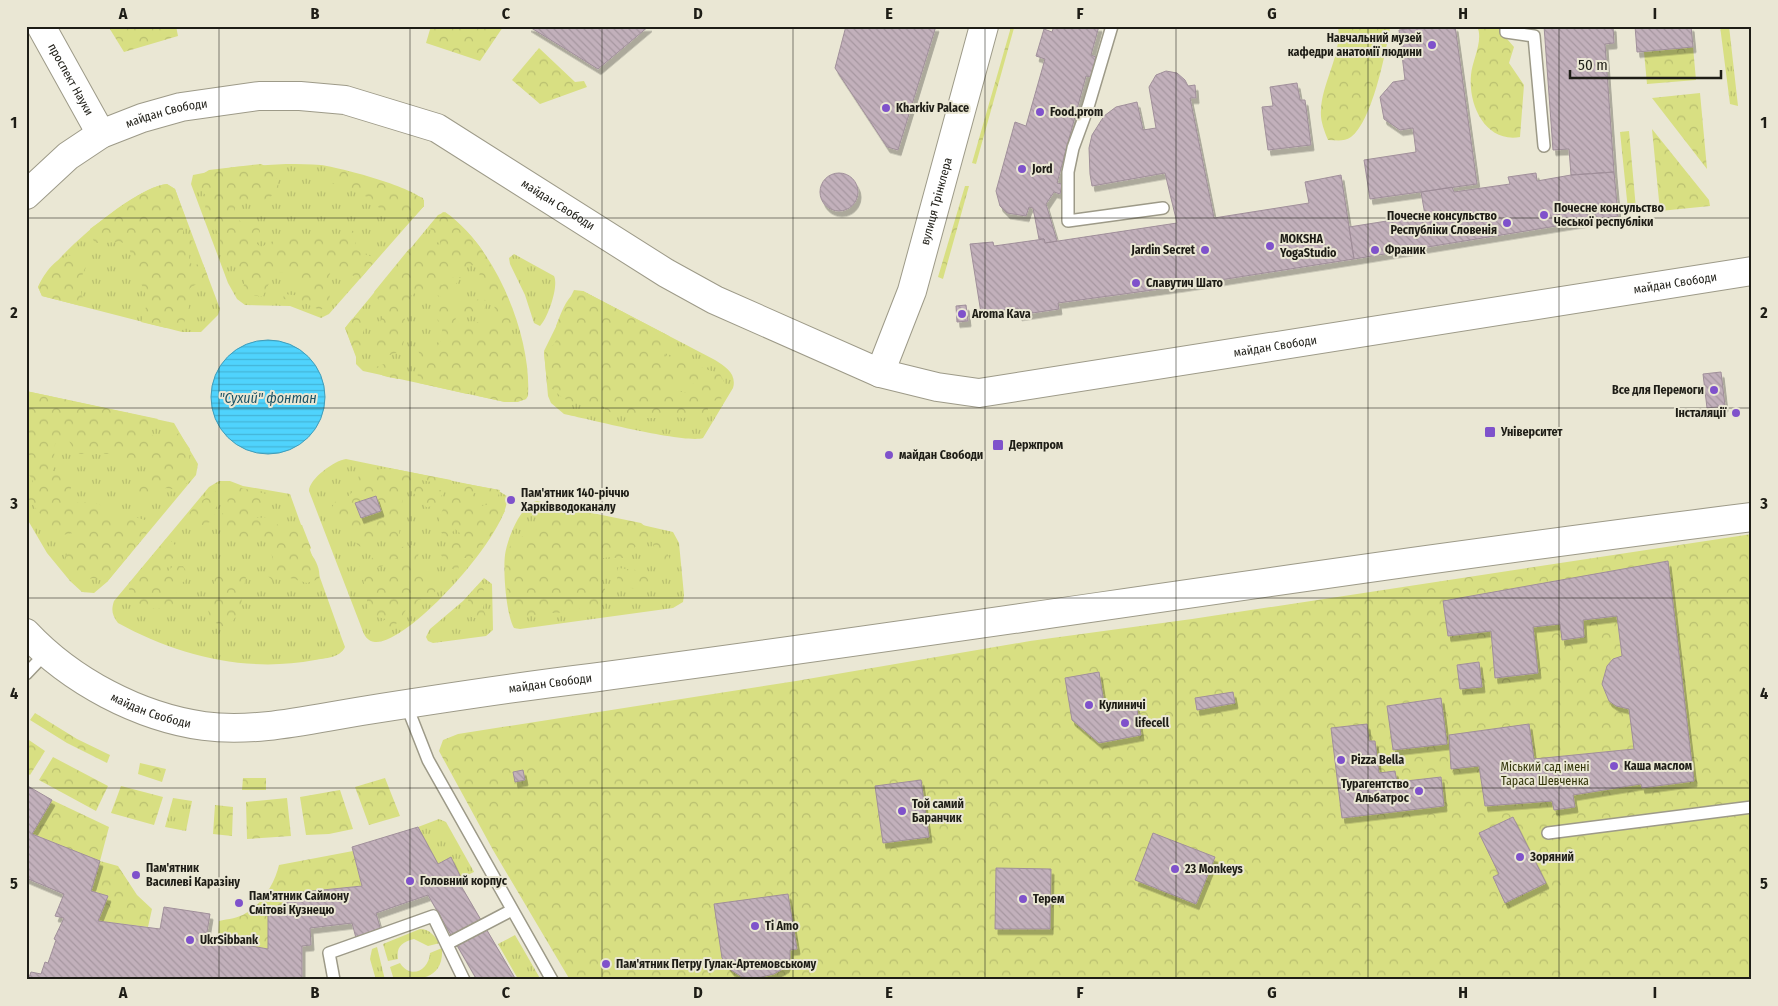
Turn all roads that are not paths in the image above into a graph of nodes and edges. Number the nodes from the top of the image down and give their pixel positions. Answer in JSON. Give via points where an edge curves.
{"nodes":[{"id":1,"x":40,"y":26,"type":"edge"},
{"id":2,"x":984,"y":26,"type":"edge"},
{"id":3,"x":1112,"y":26,"type":"edge"},
{"id":4,"x":1506,"y":26,"type":"edge"},
{"id":5,"x":101,"y":134,"type":"junction"},
{"id":6,"x":1544,"y":146,"type":"dead end"},
{"id":7,"x":26,"y":195,"type":"edge"},
{"id":8,"x":1163,"y":208,"type":"dead end"},
{"id":9,"x":1752,"y":271,"type":"edge"},
{"id":10,"x":880,"y":373,"type":"junction"},
{"id":11,"x":1752,"y":517,"type":"edge"},
{"id":12,"x":26,"y":633,"type":"edge"},
{"id":13,"x":46,"y":653,"type":"junction"},
{"id":14,"x":26,"y":674,"type":"edge"},
{"id":15,"x":406,"y":704,"type":"junction"},
{"id":16,"x":1752,"y":807,"type":"edge"},
{"id":17,"x":1548,"y":833,"type":"dead end"},
{"id":18,"x":512,"y":910,"type":"junction"},
{"id":19,"x":447,"y":944,"type":"junction"},
{"id":20,"x":334,"y":980,"type":"edge"},
{"id":21,"x":464,"y":980,"type":"edge"},
{"id":22,"x":552,"y":980,"type":"edge"}],
"edges":[{"from":1,"to":5,"type":"main road","name":"проспект Науки"},
{"from":2,"to":10,"type":"main road","name":"вулиця Трінклера","via":[[912,291]]},
{"from":3,"to":8,"type":"lane","via":[[1073,148],[1068,172],[1068,221]]},
{"from":4,"to":6,"type":"lane","via":[[1506,32],[1534,36]]},
{"from":5,"to":7,"type":"main road","name":"майдан Свободи","via":[[68,156]]},
{"from":5,"to":10,"type":"main road","name":"майдан Свободи","via":[[180,108],[259,96],[345,100],[391,112],[437,128],[666,273],[715,300]]},
{"from":9,"to":10,"type":"main road","name":"майдан Свободи","via":[[979,393]]},
{"from":11,"to":15,"type":"main road","name":"майдан Свободи"},
{"from":12,"to":13,"type":"main road","name":"майдан Свободи"},
{"from":13,"to":14,"type":"lane"},
{"from":13,"to":15,"type":"main road","name":"майдан Свободи","via":[[96,687],[131,704],[169,719],[208,727],[265,726]]},
{"from":15,"to":18,"type":"lane","via":[[428,760]]},
{"from":16,"to":17,"type":"lane"},
{"from":18,"to":19,"type":"lane"},
{"from":18,"to":22,"type":"lane"},
{"from":19,"to":20,"type":"lane","via":[[433,916],[329,953]]},
{"from":19,"to":21,"type":"lane"}]}
